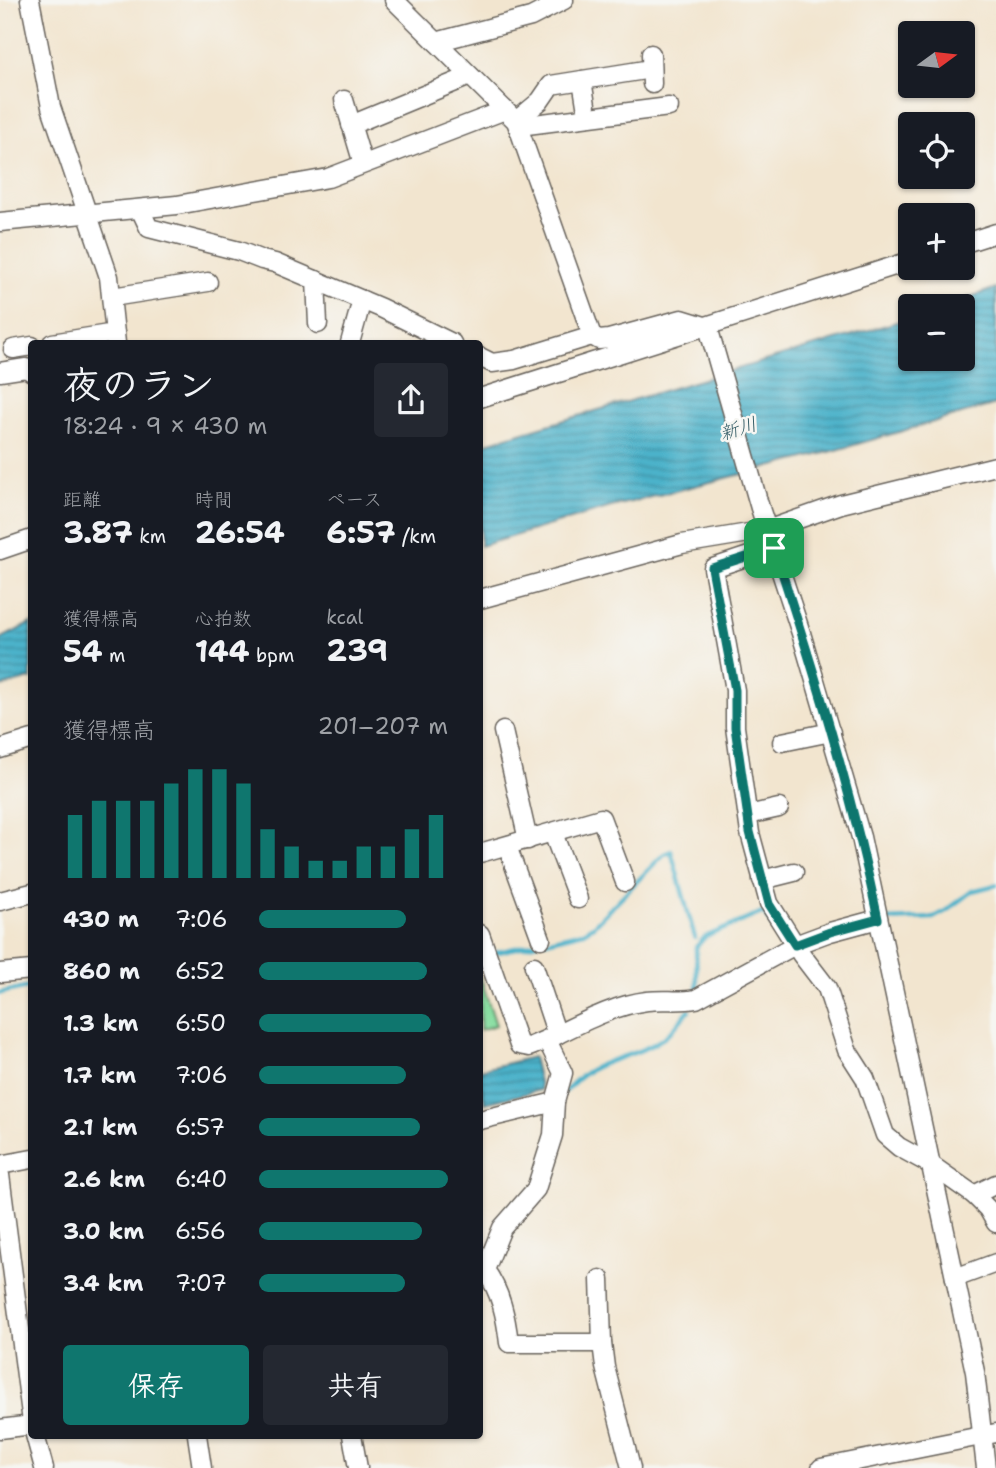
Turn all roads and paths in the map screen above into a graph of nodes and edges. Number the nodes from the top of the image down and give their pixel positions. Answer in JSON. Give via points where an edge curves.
{"nodes":[{"id":1,"x":30,"y":0,"type":"edge"},
{"id":2,"x":394,"y":0,"type":"edge"},
{"id":3,"x":563,"y":0,"type":"edge"},
{"id":4,"x":436,"y":42,"type":"junction"},
{"id":5,"x":651,"y":69,"type":"dead end"},
{"id":6,"x":470,"y":76,"type":"junction"},
{"id":7,"x":582,"y":80,"type":"junction"},
{"id":8,"x":344,"y":100,"type":"dead end"},
{"id":9,"x":586,"y":105,"type":"dead end"},
{"id":10,"x":668,"y":107,"type":"dead end"},
{"id":11,"x":513,"y":119,"type":"junction"},
{"id":12,"x":351,"y":125,"type":"junction"},
{"id":13,"x":363,"y":164,"type":"junction"},
{"id":14,"x":140,"y":209,"type":"junction"},
{"id":15,"x":88,"y":213,"type":"junction"},
{"id":16,"x":0,"y":222,"type":"edge"},
{"id":17,"x":996,"y":233,"type":"edge"},
{"id":18,"x":975,"y":240,"type":"edge"},
{"id":19,"x":898,"y":265,"type":"edge"},
{"id":20,"x":316,"y":280,"type":"junction"},
{"id":21,"x":208,"y":282,"type":"dead end"},
{"id":22,"x":112,"y":297,"type":"junction"},
{"id":23,"x":362,"y":300,"type":"junction"},
{"id":24,"x":318,"y":324,"type":"dead end"},
{"id":25,"x":708,"y":328,"type":"junction"},
{"id":26,"x":592,"y":336,"type":"junction"},
{"id":27,"x":116,"y":338,"type":"edge"},
{"id":28,"x":90,"y":340,"type":"edge"},
{"id":29,"x":351,"y":340,"type":"edge"},
{"id":30,"x":446,"y":340,"type":"edge"},
{"id":31,"x":28,"y":347,"type":"edge"},
{"id":32,"x":13,"y":349,"type":"dead end"},
{"id":33,"x":483,"y":358,"type":"edge"},
{"id":34,"x":28,"y":369,"type":"edge"},
{"id":35,"x":0,"y":372,"type":"edge"},
{"id":36,"x":483,"y":397,"type":"edge"},
{"id":37,"x":996,"y":466,"type":"edge"},
{"id":38,"x":767,"y":530,"type":"junction"},
{"id":39,"x":28,"y":541,"type":"edge"},
{"id":40,"x":4,"y":546,"type":"edge"},
{"id":41,"x":774,"y":548,"type":"junction"},
{"id":42,"x":483,"y":598,"type":"edge"},
{"id":43,"x":503,"y":731,"type":"dead end"},
{"id":44,"x":831,"y":732,"type":"junction"},
{"id":45,"x":782,"y":741,"type":"dead end"},
{"id":46,"x":28,"y":742,"type":"edge"},
{"id":47,"x":0,"y":749,"type":"edge"},
{"id":48,"x":779,"y":808,"type":"dead end"},
{"id":49,"x":748,"y":815,"type":"junction"},
{"id":50,"x":552,"y":833,"type":"junction"},
{"id":51,"x":528,"y":840,"type":"junction"},
{"id":52,"x":508,"y":846,"type":"junction"},
{"id":53,"x":483,"y":852,"type":"edge"},
{"id":54,"x":794,"y":872,"type":"dead end"},
{"id":55,"x":762,"y":880,"type":"junction"},
{"id":56,"x":625,"y":882,"type":"dead end"},
{"id":57,"x":28,"y":894,"type":"edge"},
{"id":58,"x":578,"y":899,"type":"dead end"},
{"id":59,"x":0,"y":901,"type":"edge"},
{"id":60,"x":878,"y":919,"type":"junction"},
{"id":61,"x":541,"y":939,"type":"dead end"},
{"id":62,"x":483,"y":943,"type":"edge"},
{"id":63,"x":795,"y":945,"type":"junction"},
{"id":64,"x":534,"y":966,"type":"dead end"},
{"id":65,"x":28,"y":970,"type":"edge"},
{"id":66,"x":0,"y":974,"type":"edge"},
{"id":67,"x":552,"y":1038,"type":"junction"},
{"id":68,"x":555,"y":1102,"type":"junction"},
{"id":69,"x":483,"y":1119,"type":"edge"},
{"id":70,"x":28,"y":1160,"type":"edge"},
{"id":71,"x":930,"y":1164,"type":"junction"},
{"id":72,"x":0,"y":1166,"type":"edge"},
{"id":73,"x":0,"y":1175,"type":"edge"},
{"id":74,"x":996,"y":1184,"type":"edge"},
{"id":75,"x":974,"y":1195,"type":"junction"},
{"id":76,"x":996,"y":1223,"type":"edge"},
{"id":77,"x":996,"y":1263,"type":"edge"},
{"id":78,"x":954,"y":1278,"type":"junction"},
{"id":79,"x":600,"y":1279,"type":"dead end"},
{"id":80,"x":602,"y":1343,"type":"junction"},
{"id":81,"x":28,"y":1397,"type":"edge"},
{"id":82,"x":28,"y":1422,"type":"edge"},
{"id":83,"x":0,"y":1429,"type":"edge"},
{"id":84,"x":990,"y":1434,"type":"edge"},
{"id":85,"x":36,"y":1439,"type":"edge"},
{"id":86,"x":198,"y":1439,"type":"edge"},
{"id":87,"x":353,"y":1439,"type":"edge"},
{"id":88,"x":44,"y":1468,"type":"edge"},
{"id":89,"x":202,"y":1468,"type":"edge"},
{"id":90,"x":359,"y":1468,"type":"edge"},
{"id":91,"x":631,"y":1468,"type":"edge"},
{"id":92,"x":821,"y":1468,"type":"edge"},
{"id":93,"x":986,"y":1468,"type":"edge"}],
"edges":[{"from":1,"to":15,"type":"street","via":[[51,107]]},
{"from":2,"to":4,"type":"street"},
{"from":3,"to":4,"type":"street","via":[[531,17]]},
{"from":4,"to":6,"type":"street"},
{"from":5,"to":7,"type":"street"},
{"from":6,"to":11,"type":"street"},
{"from":6,"to":12,"type":"street"},
{"from":7,"to":9,"type":"street"},
{"from":7,"to":11,"type":"street","via":[[551,85],[540,101]]},
{"from":8,"to":12,"type":"street"},
{"from":10,"to":11,"type":"street"},
{"from":11,"to":13,"type":"street"},
{"from":11,"to":26,"type":"street"},
{"from":12,"to":13,"type":"street"},
{"from":13,"to":14,"type":"street","via":[[328,178]]},
{"from":14,"to":15,"type":"street"},
{"from":14,"to":20,"type":"street","via":[[149,228],[239,251]]},
{"from":15,"to":16,"type":"street"},
{"from":15,"to":22,"type":"street"},
{"from":17,"to":18,"type":"street"},
{"from":19,"to":25,"type":"street"},
{"from":20,"to":23,"type":"street"},
{"from":20,"to":24,"type":"street"},
{"from":21,"to":22,"type":"street","via":[[171,281]]},
{"from":22,"to":27,"type":"street"},
{"from":23,"to":29,"type":"street"},
{"from":23,"to":30,"type":"street"},
{"from":25,"to":26,"type":"street","via":[[682,319],[609,339]]},
{"from":25,"to":36,"type":"street"},
{"from":25,"to":38,"type":"street"},
{"from":26,"to":33,"type":"street","via":[[514,360],[492,363]]},
{"from":27,"to":28,"type":"street"},
{"from":31,"to":32,"type":"street"},
{"from":34,"to":35,"type":"street"},
{"from":37,"to":38,"type":"street","via":[[841,504]]},
{"from":38,"to":41,"type":"street"},
{"from":38,"to":42,"type":"street","via":[[682,544]]},
{"from":39,"to":40,"type":"street"},
{"from":41,"to":44,"type":"street"},
{"from":41,"to":49,"type":"street","via":[[712,568],[735,690],[735,727]]},
{"from":43,"to":51,"type":"street"},
{"from":44,"to":45,"type":"street"},
{"from":44,"to":60,"type":"street","via":[[861,837]]},
{"from":46,"to":47,"type":"street"},
{"from":48,"to":49,"type":"street"},
{"from":49,"to":55,"type":"street"},
{"from":50,"to":51,"type":"street"},
{"from":50,"to":56,"type":"street","via":[[601,818]]},
{"from":50,"to":58,"type":"street"},
{"from":51,"to":52,"type":"street"},
{"from":52,"to":53,"type":"street"},
{"from":52,"to":61,"type":"street"},
{"from":54,"to":55,"type":"street"},
{"from":55,"to":63,"type":"street","via":[[769,904]]},
{"from":57,"to":59,"type":"street"},
{"from":60,"to":63,"type":"street"},
{"from":60,"to":71,"type":"street"},
{"from":62,"to":67,"type":"street","via":[[519,1045],[529,1047]]},
{"from":63,"to":67,"type":"street","via":[[696,999],[621,1007]]},
{"from":63,"to":71,"type":"street","via":[[827,988],[847,1050],[865,1078],[885,1135]]},
{"from":64,"to":67,"type":"street"},
{"from":65,"to":66,"type":"street"},
{"from":67,"to":68,"type":"street","via":[[563,1073]]},
{"from":68,"to":69,"type":"street"},
{"from":68,"to":80,"type":"street","via":[[553,1135],[536,1189],[502,1228],[485,1270],[496,1285],[509,1343]]},
{"from":70,"to":72,"type":"street"},
{"from":71,"to":75,"type":"street"},
{"from":71,"to":78,"type":"street"},
{"from":73,"to":81,"type":"street"},
{"from":74,"to":75,"type":"street"},
{"from":75,"to":76,"type":"street"},
{"from":77,"to":78,"type":"street"},
{"from":78,"to":84,"type":"street"},
{"from":79,"to":80,"type":"street"},
{"from":80,"to":91,"type":"street"},
{"from":82,"to":83,"type":"street"},
{"from":84,"to":92,"type":"street"},
{"from":84,"to":93,"type":"street"},
{"from":85,"to":88,"type":"street"},
{"from":86,"to":89,"type":"street"},
{"from":87,"to":90,"type":"street"}]}
